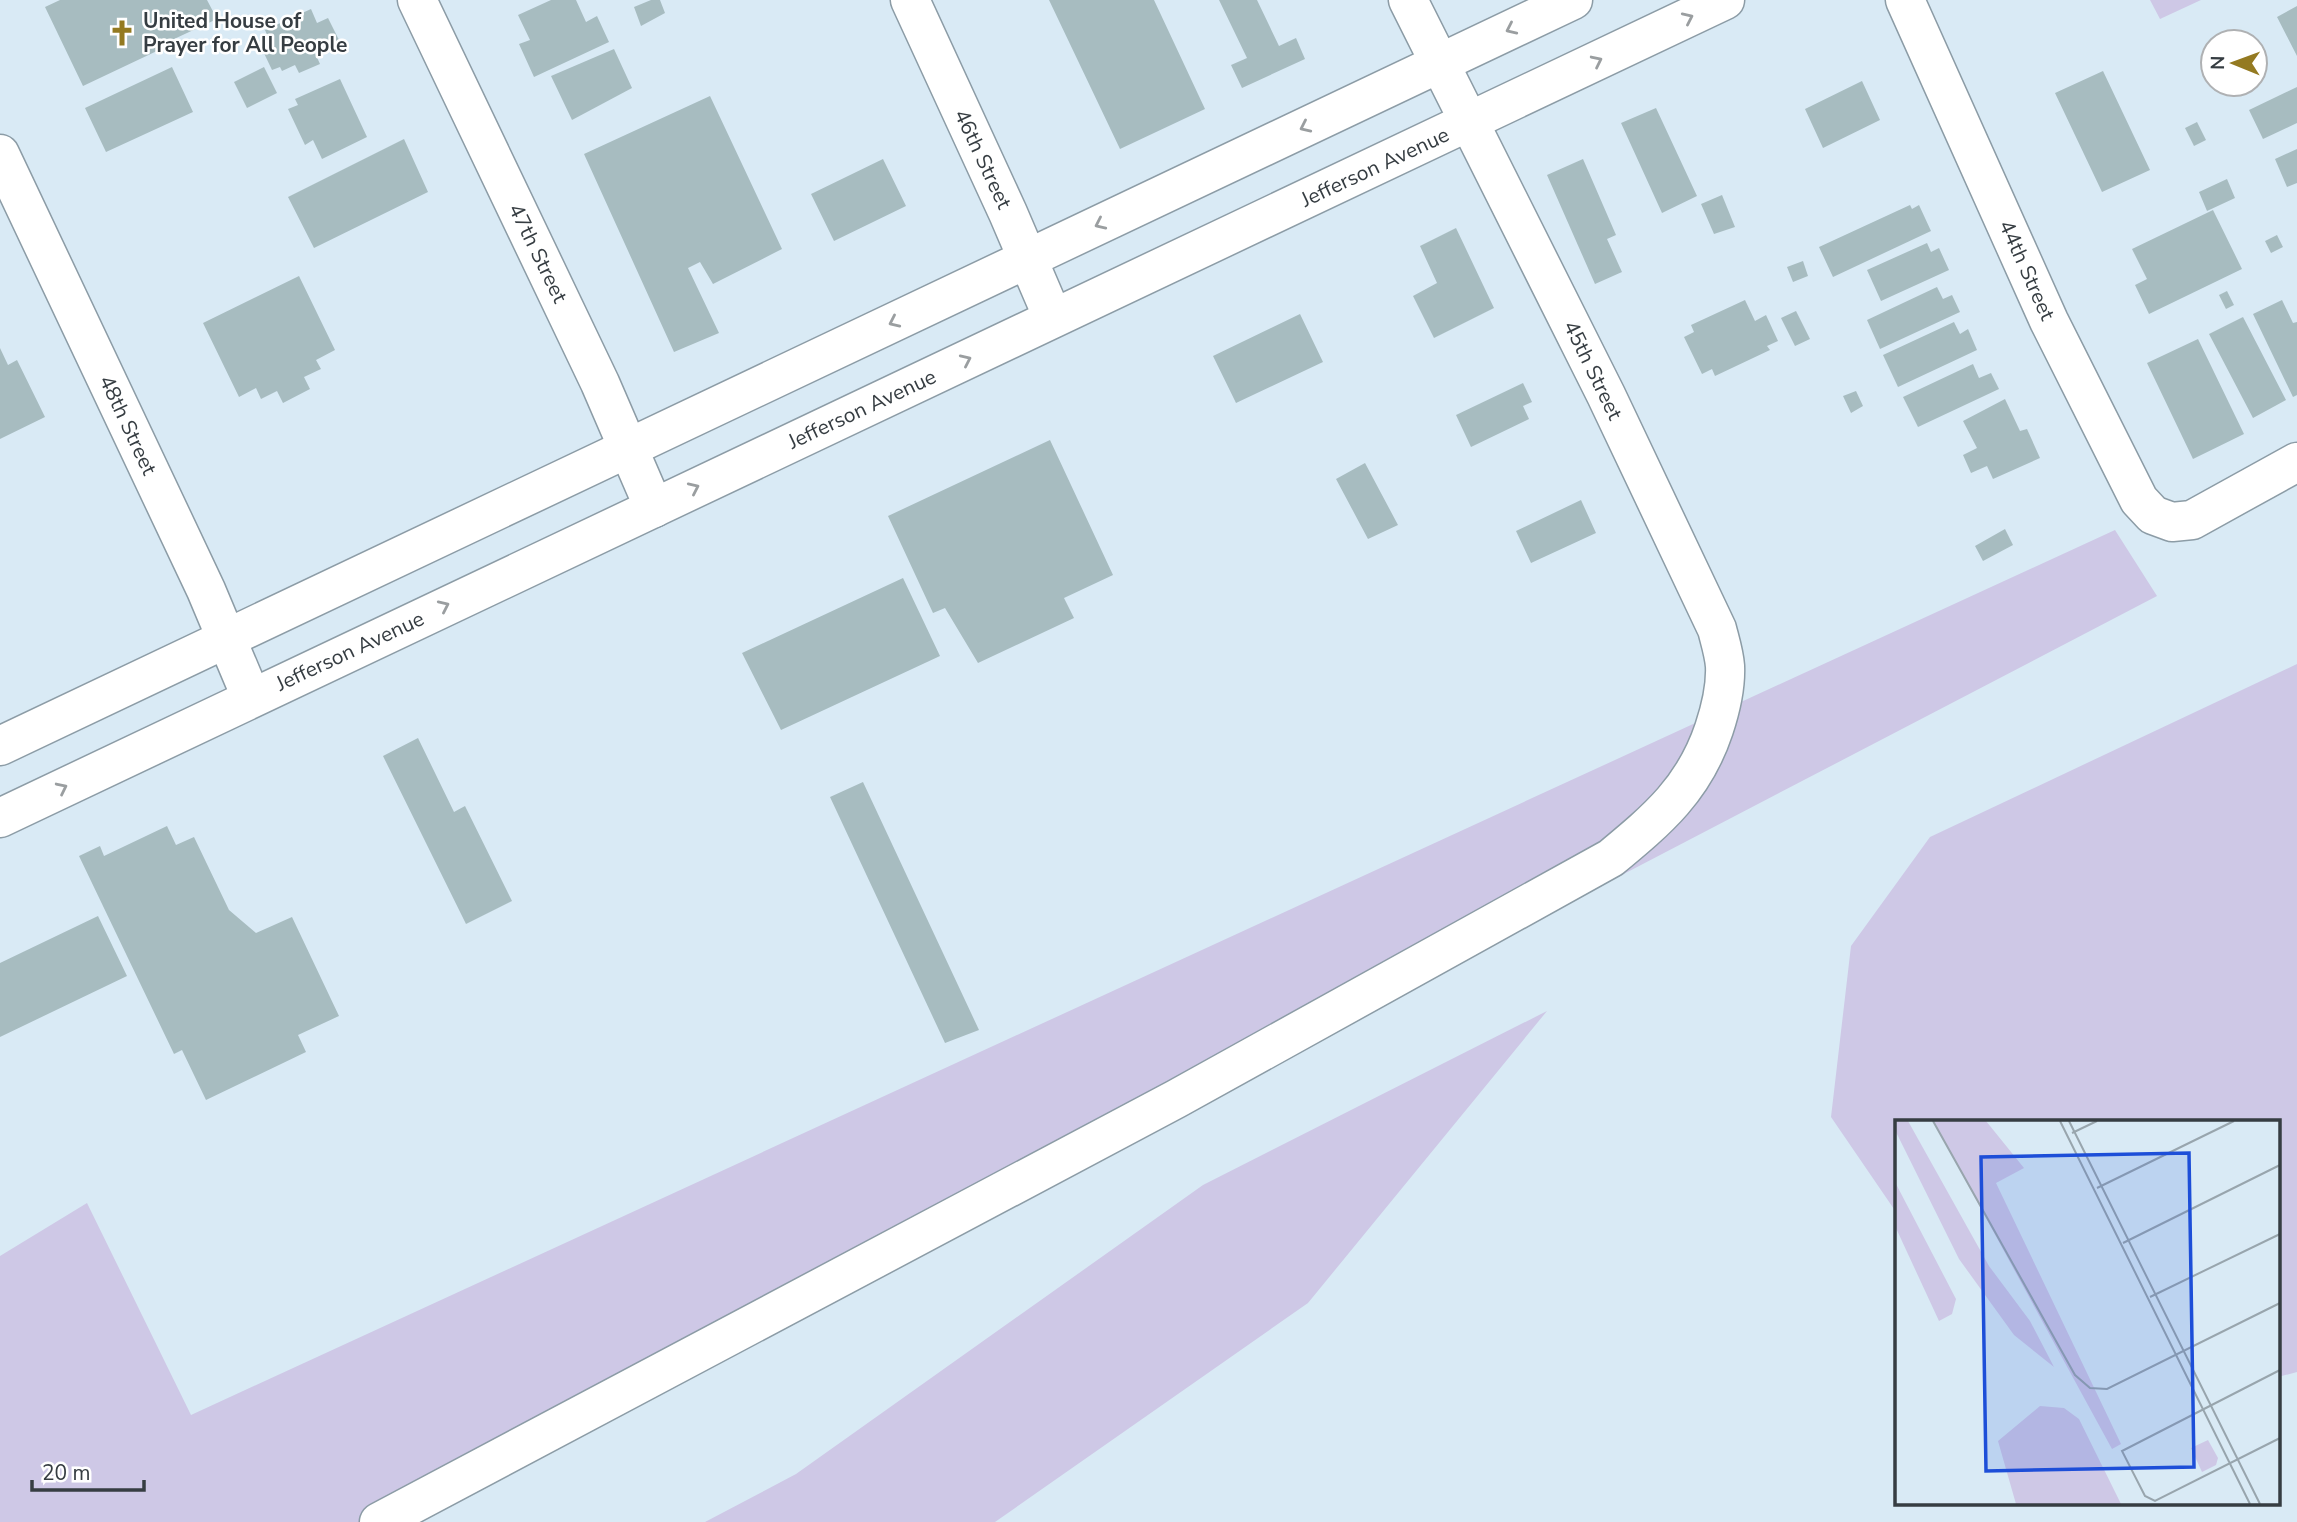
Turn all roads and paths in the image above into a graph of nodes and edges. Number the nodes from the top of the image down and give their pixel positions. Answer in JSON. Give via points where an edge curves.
{"nodes":[{"id":1,"x":417,"y":0,"type":"edge"},
{"id":2,"x":910,"y":0,"type":"edge"},
{"id":3,"x":1408,"y":0,"type":"edge"},
{"id":4,"x":1573,"y":0,"type":"edge"},
{"id":5,"x":1725,"y":0,"type":"edge"},
{"id":6,"x":1905,"y":0,"type":"edge"},
{"id":7,"x":1439,"y":63,"type":"junction"},
{"id":8,"x":1469,"y":122,"type":"junction"},
{"id":9,"x":0,"y":155,"type":"edge"},
{"id":10,"x":1028,"y":258,"type":"junction"},
{"id":11,"x":1053,"y":318,"type":"junction"},
{"id":12,"x":628,"y":447,"type":"junction"},
{"id":13,"x":2297,"y":462,"type":"edge"},
{"id":14,"x":654,"y":508,"type":"junction"},
{"id":15,"x":227,"y":638,"type":"junction"},
{"id":16,"x":251,"y":697,"type":"junction"},
{"id":17,"x":0,"y":746,"type":"edge"},
{"id":18,"x":0,"y":818,"type":"edge"},
{"id":19,"x":379,"y":1522,"type":"edge"}],
"edges":[{"from":1,"to":12,"type":"main road","name":"47th Street"},
{"from":2,"to":10,"type":"main road","name":"46th Street"},
{"from":3,"to":7,"type":"main road","name":"45th Street"},
{"from":4,"to":7,"type":"main road","one_way":true},
{"from":8,"to":5,"type":"main road","name":"Jefferson Avenue","one_way":true},
{"from":6,"to":13,"type":"main road","name":"44th Street","via":[[2049,321],[2139,500],[2153,515],[2172,522],[2192,520]]},
{"from":7,"to":8,"type":"main road","name":"45th Street"},
{"from":7,"to":10,"type":"main road","one_way":true},
{"from":8,"to":11,"type":"main road","name":"Jefferson Avenue"},
{"from":8,"to":19,"type":"main road","name":"45th Street","via":[[1717,629],[1725,665],[1723,702],[1691,779],[1654,822],[1611,858],[1176,1099]]},
{"from":9,"to":15,"type":"main road","name":"48th Street"},
{"from":10,"to":11,"type":"main road","name":"46th Street"},
{"from":10,"to":12,"type":"main road","one_way":true},
{"from":14,"to":11,"type":"main road","name":"Jefferson Avenue","one_way":true},
{"from":12,"to":14,"type":"main road","name":"47th Street"},
{"from":12,"to":15,"type":"main road"},
{"from":16,"to":14,"type":"main road","name":"Jefferson Avenue","one_way":true},
{"from":15,"to":16,"type":"main road","name":"48th Street"},
{"from":15,"to":17,"type":"main road"},
{"from":18,"to":16,"type":"main road","name":"Jefferson Avenue","one_way":true}]}
